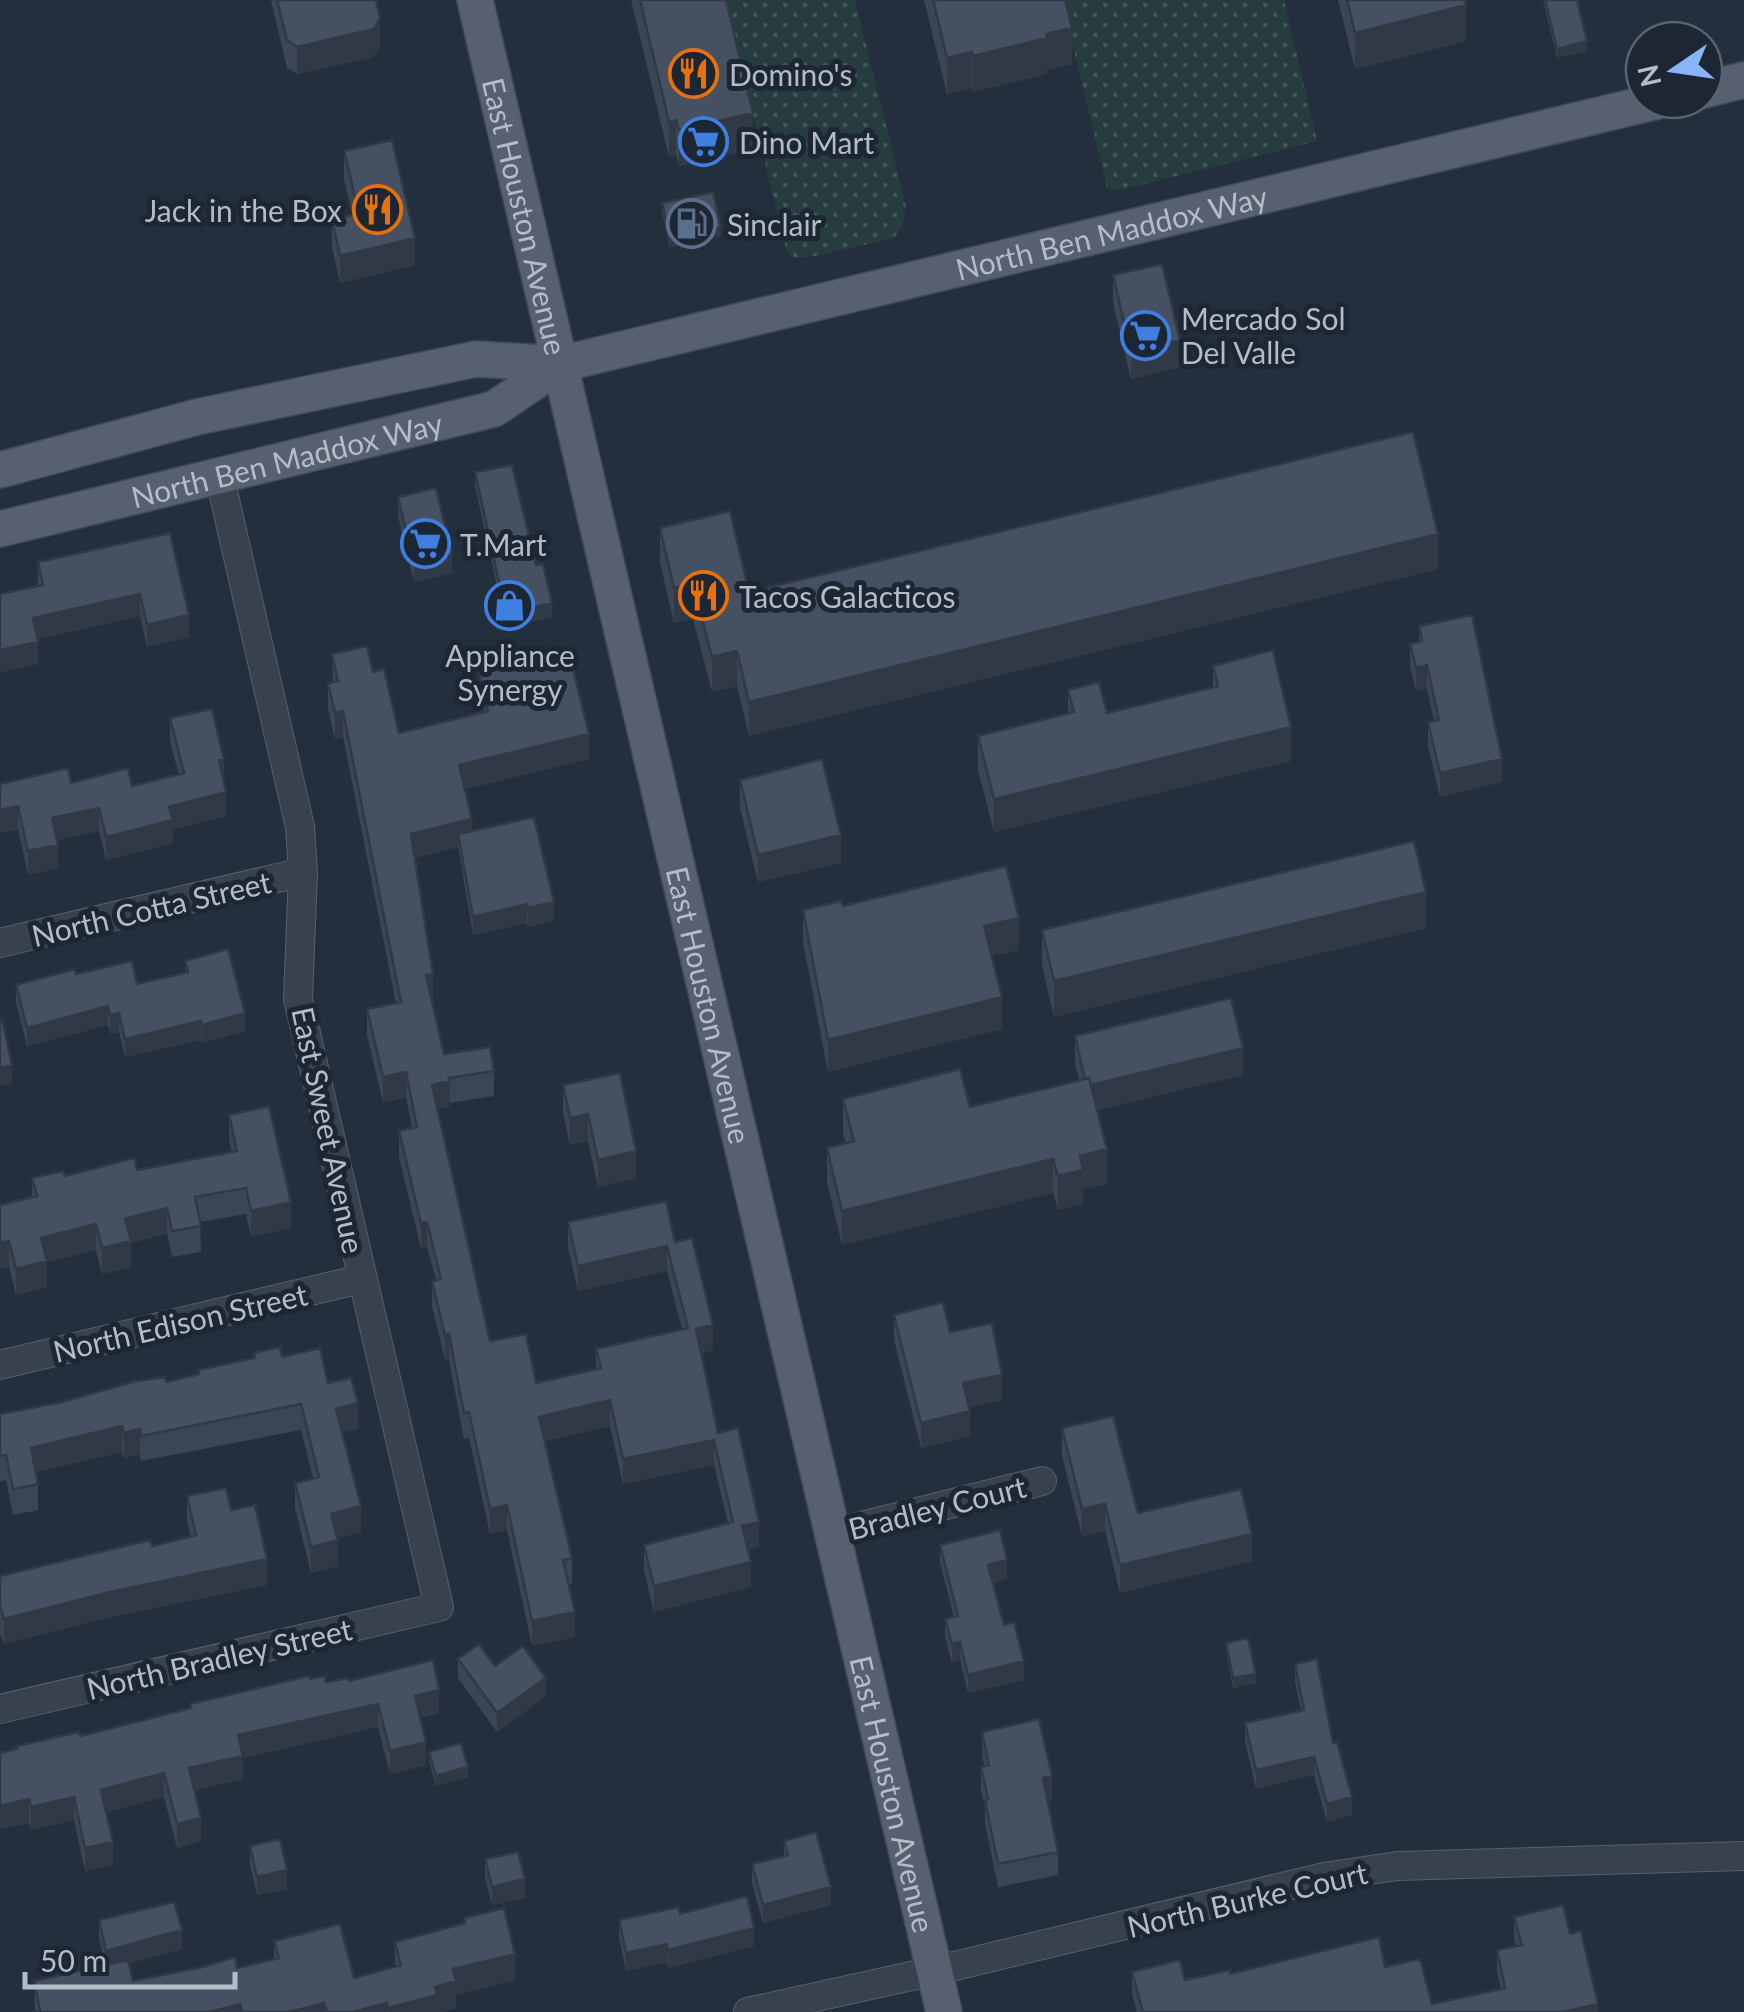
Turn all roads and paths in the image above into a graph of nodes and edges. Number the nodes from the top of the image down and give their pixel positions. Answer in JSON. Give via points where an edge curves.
{"nodes":[{"id":1,"x":476,"y":0,"type":"edge"},
{"id":2,"x":1624,"y":109,"type":"edge"},
{"id":3,"x":561,"y":364,"type":"junction"},
{"id":4,"x":0,"y":470,"type":"edge"},
{"id":5,"x":219,"y":474,"type":"junction"},
{"id":6,"x":0,"y":528,"type":"edge"},
{"id":7,"x":303,"y":872,"type":"junction"},
{"id":8,"x":0,"y":944,"type":"edge"},
{"id":9,"x":361,"y":1278,"type":"junction"},
{"id":10,"x":0,"y":1365,"type":"edge"},
{"id":11,"x":1042,"y":1481,"type":"dead end"},
{"id":12,"x":833,"y":1533,"type":"junction"},
{"id":13,"x":438,"y":1606,"type":"joint"},
{"id":14,"x":0,"y":1709,"type":"edge"},
{"id":15,"x":1744,"y":1856,"type":"edge"},
{"id":16,"x":934,"y":1971,"type":"junction"},
{"id":17,"x":748,"y":2012,"type":"edge"},
{"id":18,"x":944,"y":2012,"type":"edge"}],
"edges":[{"from":1,"to":3,"type":"main road","name":"East Houston Avenue"},
{"from":2,"to":3,"type":"main road","name":"North Ben Maddox Way"},
{"from":3,"to":4,"type":"main road","name":"North Ben Maddox Way","via":[[476,359],[197,417]]},
{"from":3,"to":5,"type":"main road","name":"North Ben Maddox Way","via":[[494,409]]},
{"from":3,"to":12,"type":"main road","name":"East Houston Avenue"},
{"from":5,"to":6,"type":"main road","name":"North Ben Maddox Way"},
{"from":5,"to":7,"type":"street","name":"East Sweet Avenue","via":[[300,827]]},
{"from":7,"to":8,"type":"street","name":"North Cotta Street"},
{"from":7,"to":9,"type":"street","name":"East Sweet Avenue","via":[[298,1000]]},
{"from":9,"to":10,"type":"street","name":"North Edison Street"},
{"from":9,"to":13,"type":"street","name":"East Sweet Avenue"},
{"from":11,"to":12,"type":"street","name":"Bradley Court"},
{"from":12,"to":16,"type":"main road","name":"East Houston Avenue"},
{"from":13,"to":14,"type":"street","name":"North Bradley Street"},
{"from":15,"to":16,"type":"street","name":"North Burke Court","via":[[1397,1866],[1324,1877]]},
{"from":16,"to":17,"type":"street","name":"North Burke Court"},
{"from":16,"to":18,"type":"main road","name":"East Houston Avenue"}]}
